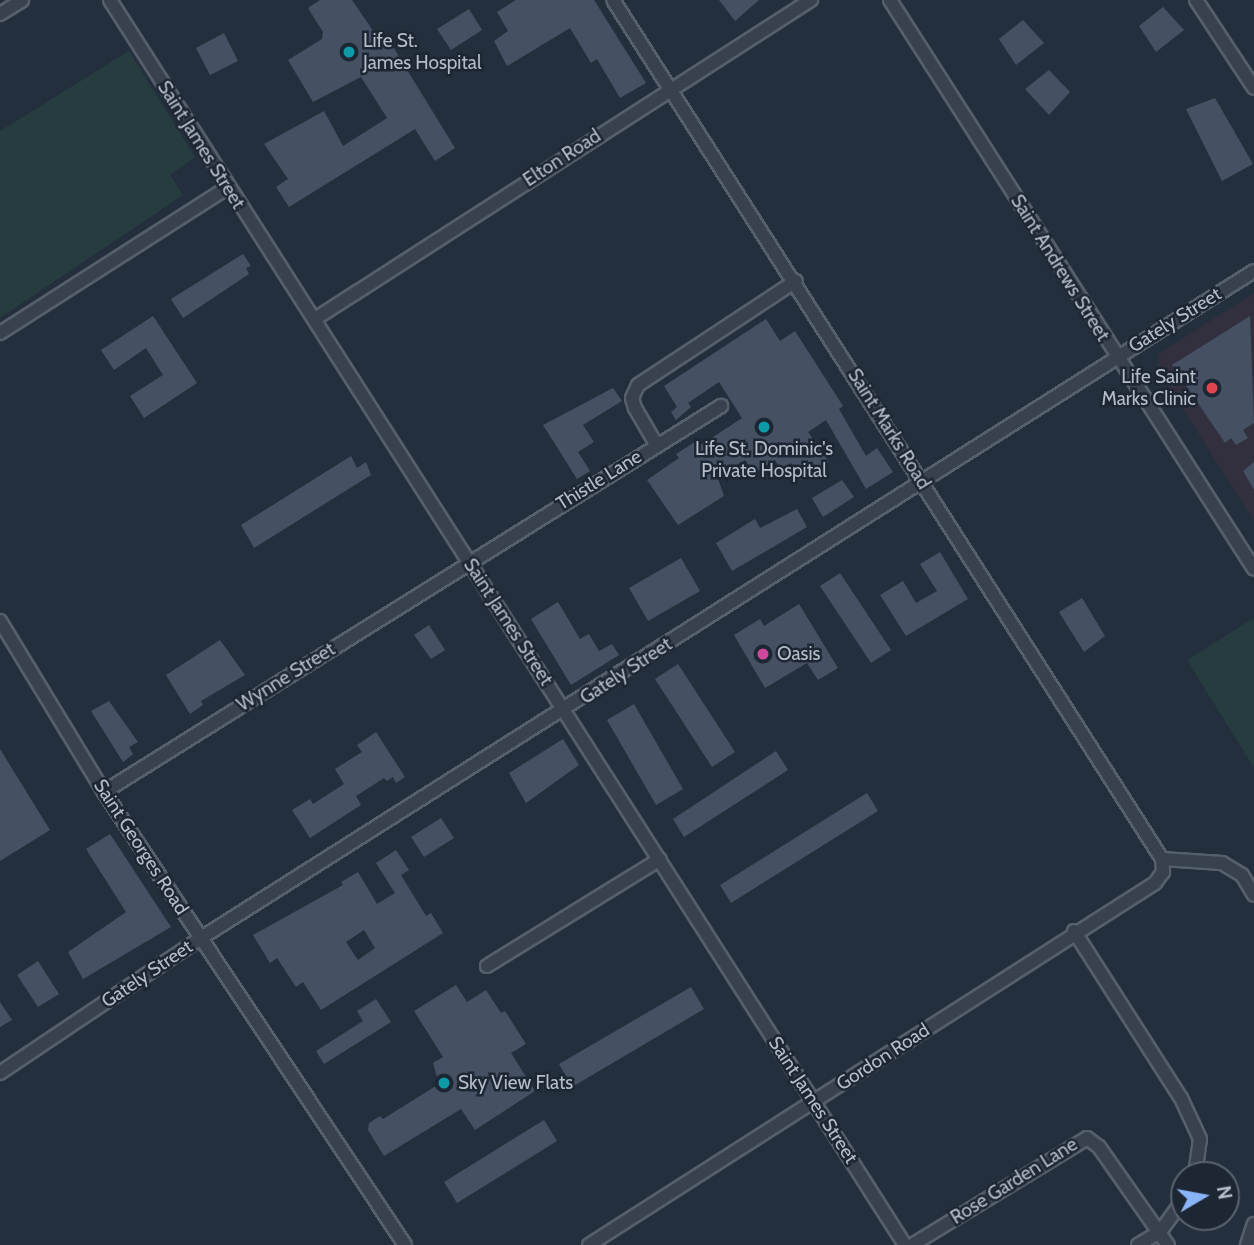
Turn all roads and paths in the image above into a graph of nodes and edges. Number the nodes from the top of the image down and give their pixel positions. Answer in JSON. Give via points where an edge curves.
{"nodes":[{"id":1,"x":22,"y":0,"type":"edge"},
{"id":2,"x":110,"y":0,"type":"edge"},
{"id":3,"x":613,"y":0,"type":"edge"},
{"id":4,"x":811,"y":0,"type":"edge"},
{"id":5,"x":890,"y":0,"type":"edge"},
{"id":6,"x":1196,"y":0,"type":"edge"},
{"id":7,"x":0,"y":14,"type":"edge"},
{"id":8,"x":670,"y":88,"type":"junction"},
{"id":9,"x":1254,"y":88,"type":"edge"},
{"id":10,"x":227,"y":188,"type":"junction"},
{"id":11,"x":1254,"y":271,"type":"edge"},
{"id":12,"x":796,"y":281,"type":"junction"},
{"id":13,"x":315,"y":319,"type":"junction"},
{"id":14,"x":0,"y":332,"type":"edge"},
{"id":15,"x":1117,"y":357,"type":"junction"},
{"id":16,"x":720,"y":406,"type":"dead end"},
{"id":17,"x":656,"y":444,"type":"junction"},
{"id":18,"x":921,"y":482,"type":"junction"},
{"id":19,"x":468,"y":562,"type":"junction"},
{"id":20,"x":1254,"y":569,"type":"edge"},
{"id":21,"x":0,"y":621,"type":"edge"},
{"id":22,"x":566,"y":710,"type":"junction"},
{"id":23,"x":104,"y":792,"type":"junction"},
{"id":24,"x":660,"y":859,"type":"junction"},
{"id":25,"x":1162,"y":859,"type":"junction"},
{"id":26,"x":1254,"y":895,"type":"edge"},
{"id":27,"x":1074,"y":931,"type":"junction"},
{"id":28,"x":201,"y":937,"type":"junction"},
{"id":29,"x":486,"y":966,"type":"dead end"},
{"id":30,"x":0,"y":1073,"type":"edge"},
{"id":31,"x":815,"y":1102,"type":"junction"},
{"id":32,"x":1197,"y":1161,"type":"edge"},
{"id":33,"x":1170,"y":1218,"type":"edge"},
{"id":34,"x":1254,"y":1224,"type":"edge"},
{"id":35,"x":1160,"y":1232,"type":"junction"},
{"id":36,"x":405,"y":1245,"type":"edge"},
{"id":37,"x":589,"y":1245,"type":"edge"},
{"id":38,"x":905,"y":1245,"type":"edge"},
{"id":39,"x":912,"y":1245,"type":"edge"},
{"id":40,"x":1139,"y":1245,"type":"edge"},
{"id":41,"x":1168,"y":1245,"type":"edge"},
{"id":42,"x":1247,"y":1245,"type":"edge"}],
"edges":[{"from":1,"to":7,"type":"street"},
{"from":2,"to":10,"type":"street","name":"Saint James Street"},
{"from":3,"to":8,"type":"street","name":"Saint Marks Road"},
{"from":4,"to":8,"type":"street","name":"Elton Road"},
{"from":5,"to":15,"type":"street","name":"Saint Andrews Street"},
{"from":6,"to":9,"type":"street"},
{"from":8,"to":12,"type":"street","name":"Saint Marks Road"},
{"from":8,"to":13,"type":"street","name":"Elton Road"},
{"from":10,"to":13,"type":"street","name":"Saint James Street"},
{"from":10,"to":14,"type":"street"},
{"from":11,"to":15,"type":"street","name":"Gately Street"},
{"from":12,"to":17,"type":"street","name":"Thistle Lane","via":[[638,385],[632,398],[635,408]]},
{"from":12,"to":18,"type":"street","name":"Saint Marks Road"},
{"from":13,"to":19,"type":"street","name":"Saint James Street"},
{"from":15,"to":18,"type":"street","name":"Gately Street"},
{"from":15,"to":20,"type":"street","name":"Saint Andrews Street"},
{"from":16,"to":17,"type":"street"},
{"from":17,"to":19,"type":"street","name":"Thistle Lane"},
{"from":18,"to":22,"type":"street","name":"Gately Street"},
{"from":18,"to":25,"type":"street","name":"Saint Marks Road"},
{"from":19,"to":22,"type":"street","name":"Saint James Street"},
{"from":19,"to":23,"type":"street","name":"Wynne Street"},
{"from":21,"to":23,"type":"street","name":"Saint Georges Road"},
{"from":22,"to":24,"type":"street","name":"Saint James Street"},
{"from":22,"to":28,"type":"street","name":"Gately Street"},
{"from":23,"to":28,"type":"street","name":"Saint Georges Road"},
{"from":24,"to":29,"type":"street"},
{"from":24,"to":31,"type":"street","name":"Saint James Street"},
{"from":25,"to":26,"type":"street","via":[[1222,863],[1242,875]]},
{"from":25,"to":27,"type":"street","name":"Gordon Road","via":[[1163,872],[1155,883]]},
{"from":27,"to":31,"type":"street","name":"Gordon Road"},
{"from":27,"to":32,"type":"street","via":[[1181,1098],[1200,1139]]},
{"from":28,"to":30,"type":"street","name":"Gately Street"},
{"from":28,"to":36,"type":"street","name":"Saint Georges Road"},
{"from":31,"to":37,"type":"street","name":"Gordon Road"},
{"from":31,"to":38,"type":"street","name":"Saint James Street"},
{"from":33,"to":35,"type":"street"},
{"from":34,"to":42,"type":"street"},
{"from":35,"to":39,"type":"street","name":"Rose Garden Lane","via":[[1099,1147],[1081,1138]]},
{"from":35,"to":40,"type":"street"},
{"from":35,"to":41,"type":"street"}]}
